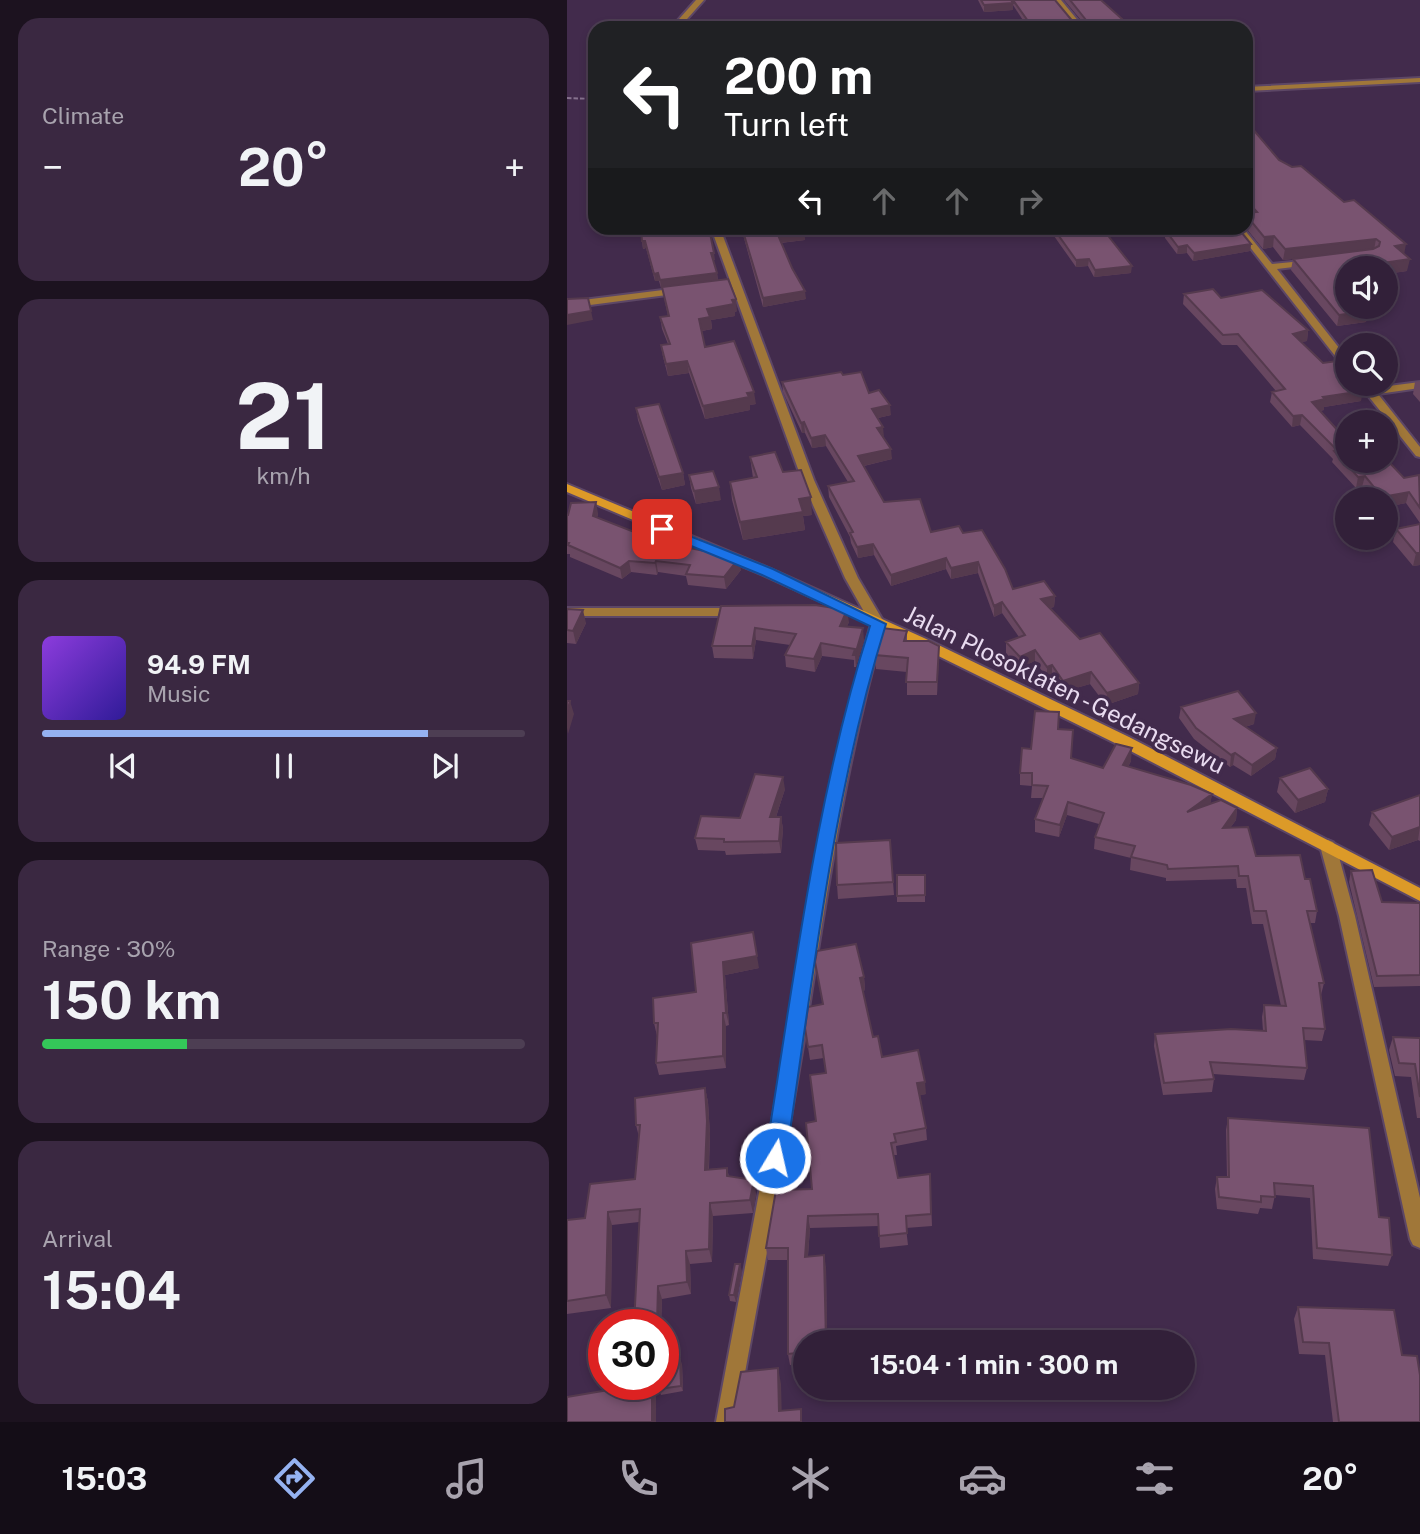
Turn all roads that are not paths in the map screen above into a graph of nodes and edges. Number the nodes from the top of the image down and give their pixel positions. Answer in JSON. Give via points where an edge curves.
{"nodes":[{"id":1,"x":700,"y":0,"type":"edge"},
{"id":2,"x":1057,"y":0,"type":"edge"},
{"id":3,"x":681,"y":21,"type":"edge"},
{"id":4,"x":1074,"y":21,"type":"edge"},
{"id":5,"x":1420,"y":79,"type":"edge"},
{"id":6,"x":1253,"y":89,"type":"edge"},
{"id":7,"x":718,"y":235,"type":"edge"},
{"id":8,"x":1244,"y":235,"type":"edge"},
{"id":9,"x":1320,"y":261,"type":"edge"},
{"id":10,"x":1269,"y":267,"type":"junction"},
{"id":11,"x":739,"y":284,"type":"junction"},
{"id":12,"x":726,"y":285,"type":"edge"},
{"id":13,"x":686,"y":290,"type":"edge"},
{"id":14,"x":567,"y":305,"type":"edge"},
{"id":15,"x":1335,"y":349,"type":"edge"},
{"id":16,"x":1420,"y":385,"type":"edge"},
{"id":17,"x":1398,"y":386,"type":"edge"},
{"id":18,"x":1373,"y":396,"type":"edge"},
{"id":19,"x":1420,"y":454,"type":"edge"},
{"id":20,"x":567,"y":488,"type":"edge"},
{"id":21,"x":844,"y":608,"type":"junction"},
{"id":22,"x":818,"y":610,"type":"edge"},
{"id":23,"x":567,"y":612,"type":"edge"},
{"id":24,"x":751,"y":612,"type":"edge"},
{"id":25,"x":878,"y":624,"type":"junction"},
{"id":26,"x":1328,"y":846,"type":"junction"},
{"id":27,"x":1420,"y":895,"type":"edge"},
{"id":28,"x":1420,"y":1239,"type":"edge"},
{"id":29,"x":726,"y":1422,"type":"edge"}],
"edges":[{"from":1,"to":3,"type":"street"},
{"from":2,"to":4,"type":"street"},
{"from":5,"to":6,"type":"street"},
{"from":7,"to":11,"type":"street"},
{"from":8,"to":10,"type":"street"},
{"from":9,"to":10,"type":"street"},
{"from":10,"to":15,"type":"street"},
{"from":11,"to":12,"type":"street"},
{"from":11,"to":25,"type":"street","via":[[756,342],[822,511],[859,594]]},
{"from":13,"to":14,"type":"street"},
{"from":16,"to":17,"type":"street"},
{"from":18,"to":19,"type":"street"},
{"from":20,"to":21,"type":"main road","name":"Jalan Plosoklaten - Gedangsewu"},
{"from":21,"to":22,"type":"street"},
{"from":21,"to":25,"type":"main road","name":"Jalan Plosoklaten - Gedangsewu"},
{"from":23,"to":24,"type":"street"},
{"from":25,"to":26,"type":"main road","name":"Jalan Plosoklaten - Gedangsewu","via":[[1124,741]]},
{"from":25,"to":29,"type":"street","via":[[831,810],[775,1158]]},
{"from":26,"to":27,"type":"main road","name":"Jalan Plosoklaten - Gedangsewu"},
{"from":26,"to":28,"type":"street"}]}
